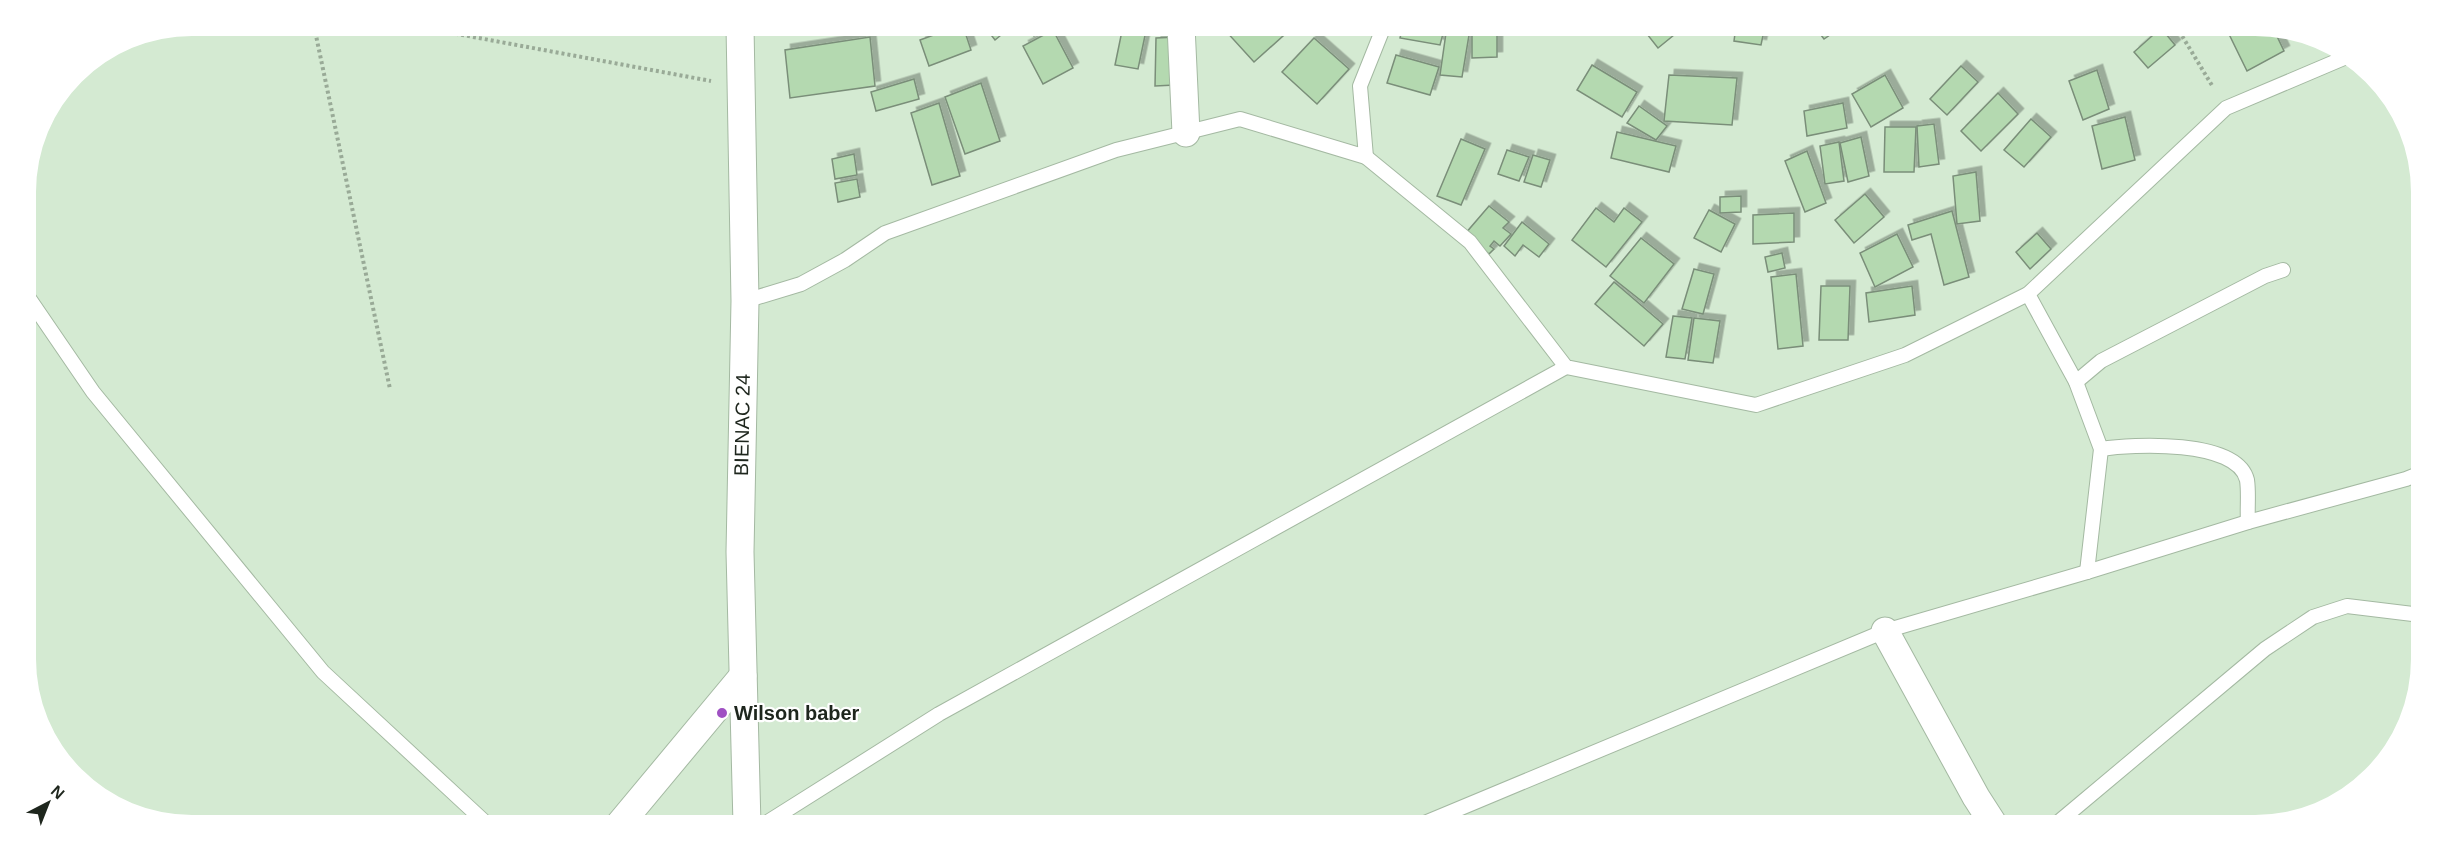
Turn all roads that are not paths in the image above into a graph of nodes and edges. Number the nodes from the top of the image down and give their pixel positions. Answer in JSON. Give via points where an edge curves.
{"nodes":[{"id":1,"x":740,"y":36,"type":"edge"},
{"id":2,"x":1181,"y":36,"type":"edge"},
{"id":3,"x":1380,"y":36,"type":"edge"},
{"id":4,"x":2338,"y":60,"type":"edge"},
{"id":5,"x":1186,"y":133,"type":"junction"},
{"id":6,"x":1366,"y":157,"type":"junction"},
{"id":7,"x":2283,"y":270,"type":"dead end"},
{"id":8,"x":2028,"y":294,"type":"junction"},
{"id":9,"x":745,"y":302,"type":"junction"},
{"id":10,"x":36,"y":307,"type":"edge"},
{"id":11,"x":1566,"y":367,"type":"junction"},
{"id":12,"x":2076,"y":382,"type":"junction"},
{"id":13,"x":2101,"y":449,"type":"junction"},
{"id":14,"x":2411,"y":477,"type":"edge"},
{"id":15,"x":2248,"y":522,"type":"junction"},
{"id":16,"x":2087,"y":572,"type":"junction"},
{"id":17,"x":2411,"y":614,"type":"edge"},
{"id":18,"x":1885,"y":631,"type":"junction"},
{"id":19,"x":743,"y":676,"type":"junction"},
{"id":20,"x":477,"y":815,"type":"edge"},
{"id":21,"x":627,"y":815,"type":"edge"},
{"id":22,"x":747,"y":815,"type":"edge"},
{"id":23,"x":780,"y":815,"type":"edge"},
{"id":24,"x":1444,"y":815,"type":"edge"},
{"id":25,"x":1988,"y":815,"type":"edge"},
{"id":26,"x":2067,"y":815,"type":"edge"}],
"edges":[{"from":1,"to":9,"type":"street","name":"BIENAC 24"},
{"from":2,"to":5,"type":"street"},
{"from":3,"to":6,"type":"lane","via":[[1360,86]]},
{"from":4,"to":8,"type":"lane","via":[[2226,108]]},
{"from":5,"to":6,"type":"lane","via":[[1240,119]]},
{"from":5,"to":9,"type":"lane","via":[[1116,150],[885,233],[801,284]]},
{"from":6,"to":11,"type":"lane","via":[[1470,242]]},
{"from":7,"to":12,"type":"lane","via":[[2101,361]]},
{"from":8,"to":11,"type":"lane","via":[[1905,355],[1756,405]]},
{"from":8,"to":12,"type":"lane"},
{"from":9,"to":19,"type":"street","name":"BIENAC 24","via":[[740,552]]},
{"from":10,"to":20,"type":"lane","via":[[93,392],[323,672]]},
{"from":11,"to":23,"type":"lane","via":[[939,714]]},
{"from":12,"to":13,"type":"lane"},
{"from":13,"to":15,"type":"lane","via":[[2128,444],[2180,446],[2222,455],[2247,478]]},
{"from":13,"to":16,"type":"lane"},
{"from":14,"to":15,"type":"lane"},
{"from":15,"to":16,"type":"lane"},
{"from":16,"to":18,"type":"lane"},
{"from":17,"to":26,"type":"lane","via":[[2347,606],[2313,617],[2265,649]]},
{"from":18,"to":24,"type":"lane"},
{"from":18,"to":25,"type":"street"},
{"from":19,"to":21,"type":"street"},
{"from":19,"to":22,"type":"street","name":"BIENAC 24"}]}
